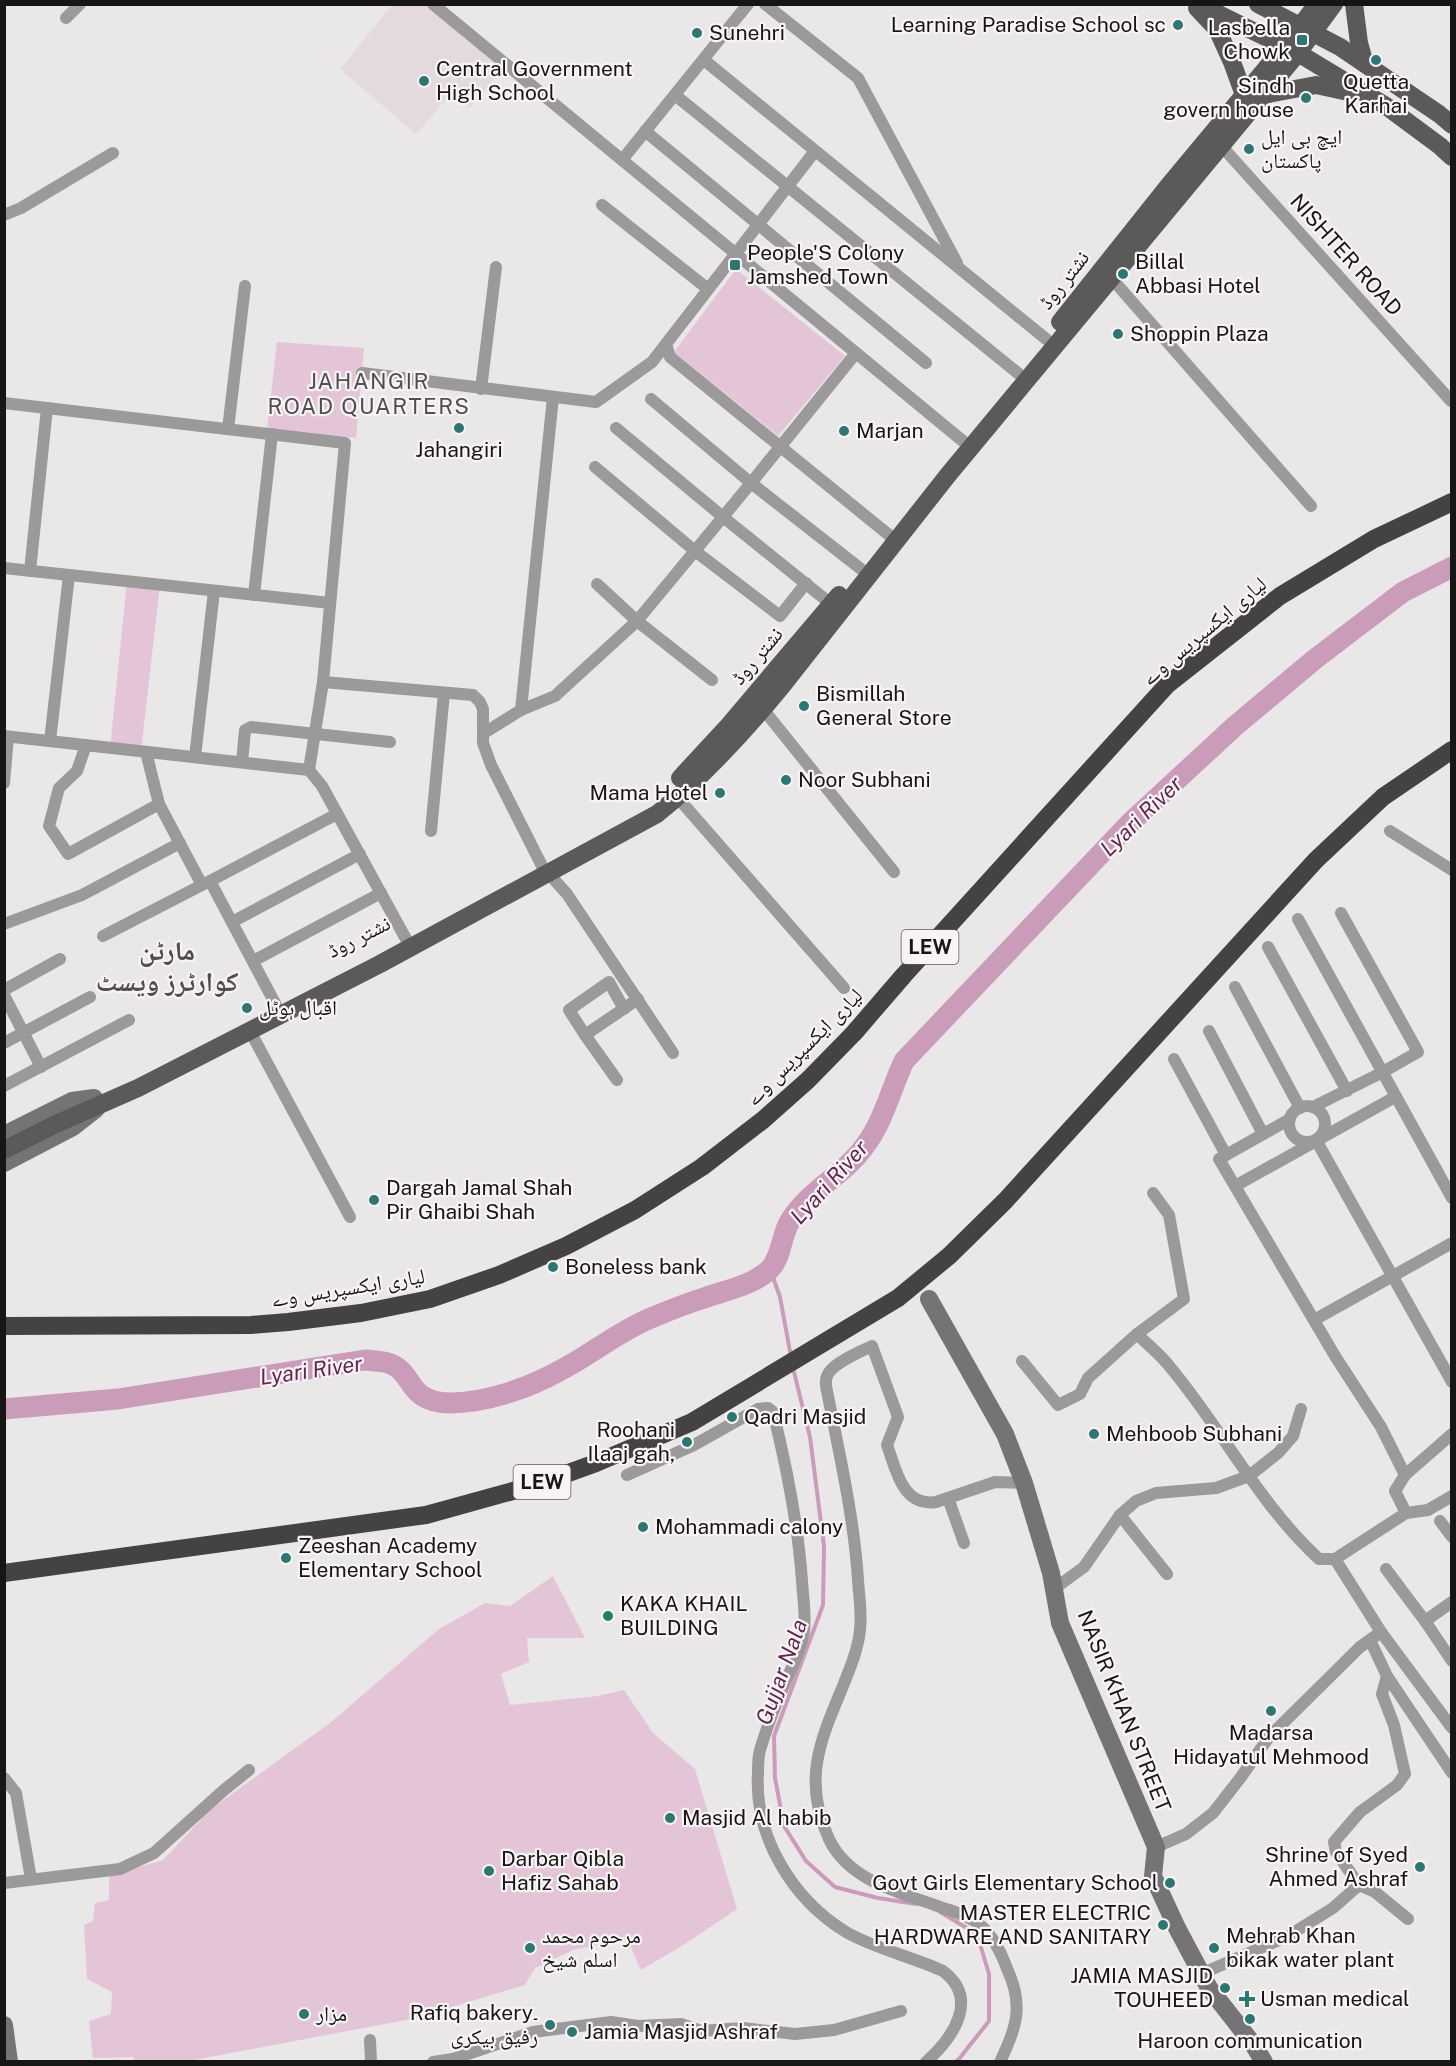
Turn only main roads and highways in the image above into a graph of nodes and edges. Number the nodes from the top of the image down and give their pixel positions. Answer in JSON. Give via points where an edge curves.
{"nodes":[{"id":1,"x":1193,"y":4,"type":"edge"},
{"id":2,"x":1198,"y":4,"type":"edge"},
{"id":3,"x":1258,"y":4,"type":"edge"},
{"id":4,"x":1317,"y":4,"type":"edge"},
{"id":5,"x":1334,"y":4,"type":"edge"},
{"id":6,"x":1354,"y":4,"type":"edge"},
{"id":7,"x":1306,"y":29,"type":"junction"},
{"id":8,"x":1292,"y":49,"type":"junction"},
{"id":9,"x":1365,"y":64,"type":"junction"},
{"id":10,"x":1244,"y":95,"type":"junction"},
{"id":11,"x":1263,"y":95,"type":"junction"},
{"id":12,"x":1386,"y":106,"type":"junction"},
{"id":13,"x":1452,"y":125,"type":"edge"},
{"id":14,"x":1216,"y":140,"type":"junction"},
{"id":15,"x":1452,"y":157,"type":"edge"},
{"id":16,"x":1107,"y":273,"type":"junction"},
{"id":17,"x":1452,"y":502,"type":"edge"},
{"id":18,"x":1452,"y":750,"type":"edge"},
{"id":19,"x":545,"y":870,"type":"junction"},
{"id":20,"x":94,"y":1100,"type":"junction"},
{"id":21,"x":4,"y":1150,"type":"edge"},
{"id":22,"x":4,"y":1326,"type":"edge"},
{"id":23,"x":4,"y":1573,"type":"edge"}],
"edges":[{"from":1,"to":10,"type":"main road","via":[[1217,29]]},
{"from":2,"to":8,"type":"main road"},
{"from":3,"to":7,"type":"main road"},
{"from":4,"to":7,"type":"main road","name":"نشتر روڈ"},
{"from":5,"to":7,"type":"main road","name":"نشتر روڈ"},
{"from":6,"to":9,"type":"main road"},
{"from":7,"to":8,"type":"main road","name":"نشتر روڈ"},
{"from":7,"to":9,"type":"main road"},
{"from":8,"to":10,"type":"main road","name":"نشتر روڈ"},
{"from":8,"to":11,"type":"main road","name":"نشتر روڈ"},
{"from":8,"to":12,"type":"main road"},
{"from":9,"to":13,"type":"main road"},
{"from":10,"to":14,"type":"main road","name":"نشتر روڈ"},
{"from":11,"to":12,"type":"main road","via":[[1316,85],[1346,90]]},
{"from":11,"to":14,"type":"main road","name":"نشتر روڈ"},
{"from":12,"to":15,"type":"main road"},
{"from":14,"to":16,"type":"main road","name":"نشتر روڈ"},
{"from":16,"to":19,"type":"main road","name":"نشتر روڈ","via":[[1047,339],[729,725],[658,801]]},
{"from":16,"to":19,"type":"main road","name":"نشتر روڈ","via":[[763,709],[678,798],[657,814]]},
{"from":17,"to":22,"type":"highway","name":"لیاری ایکسپریس وے","number":"LEW","via":[[1374,539],[1280,596],[1167,685],[854,1034],[808,1080],[702,1167],[635,1210],[499,1275],[430,1299],[360,1313],[251,1325]]},
{"from":18,"to":23,"type":"highway","number":"LEW","via":[[1383,797],[1316,860],[1013,1192],[949,1256],[898,1298],[692,1422],[538,1484],[426,1515]]},
{"from":19,"to":20,"type":"main road","name":"نشتر روڈ"},
{"from":19,"to":20,"type":"main road","name":"نشتر روڈ","via":[[390,959],[250,1030]]},
{"from":20,"to":21,"type":"main road","name":"نشتر روڈ"}]}
